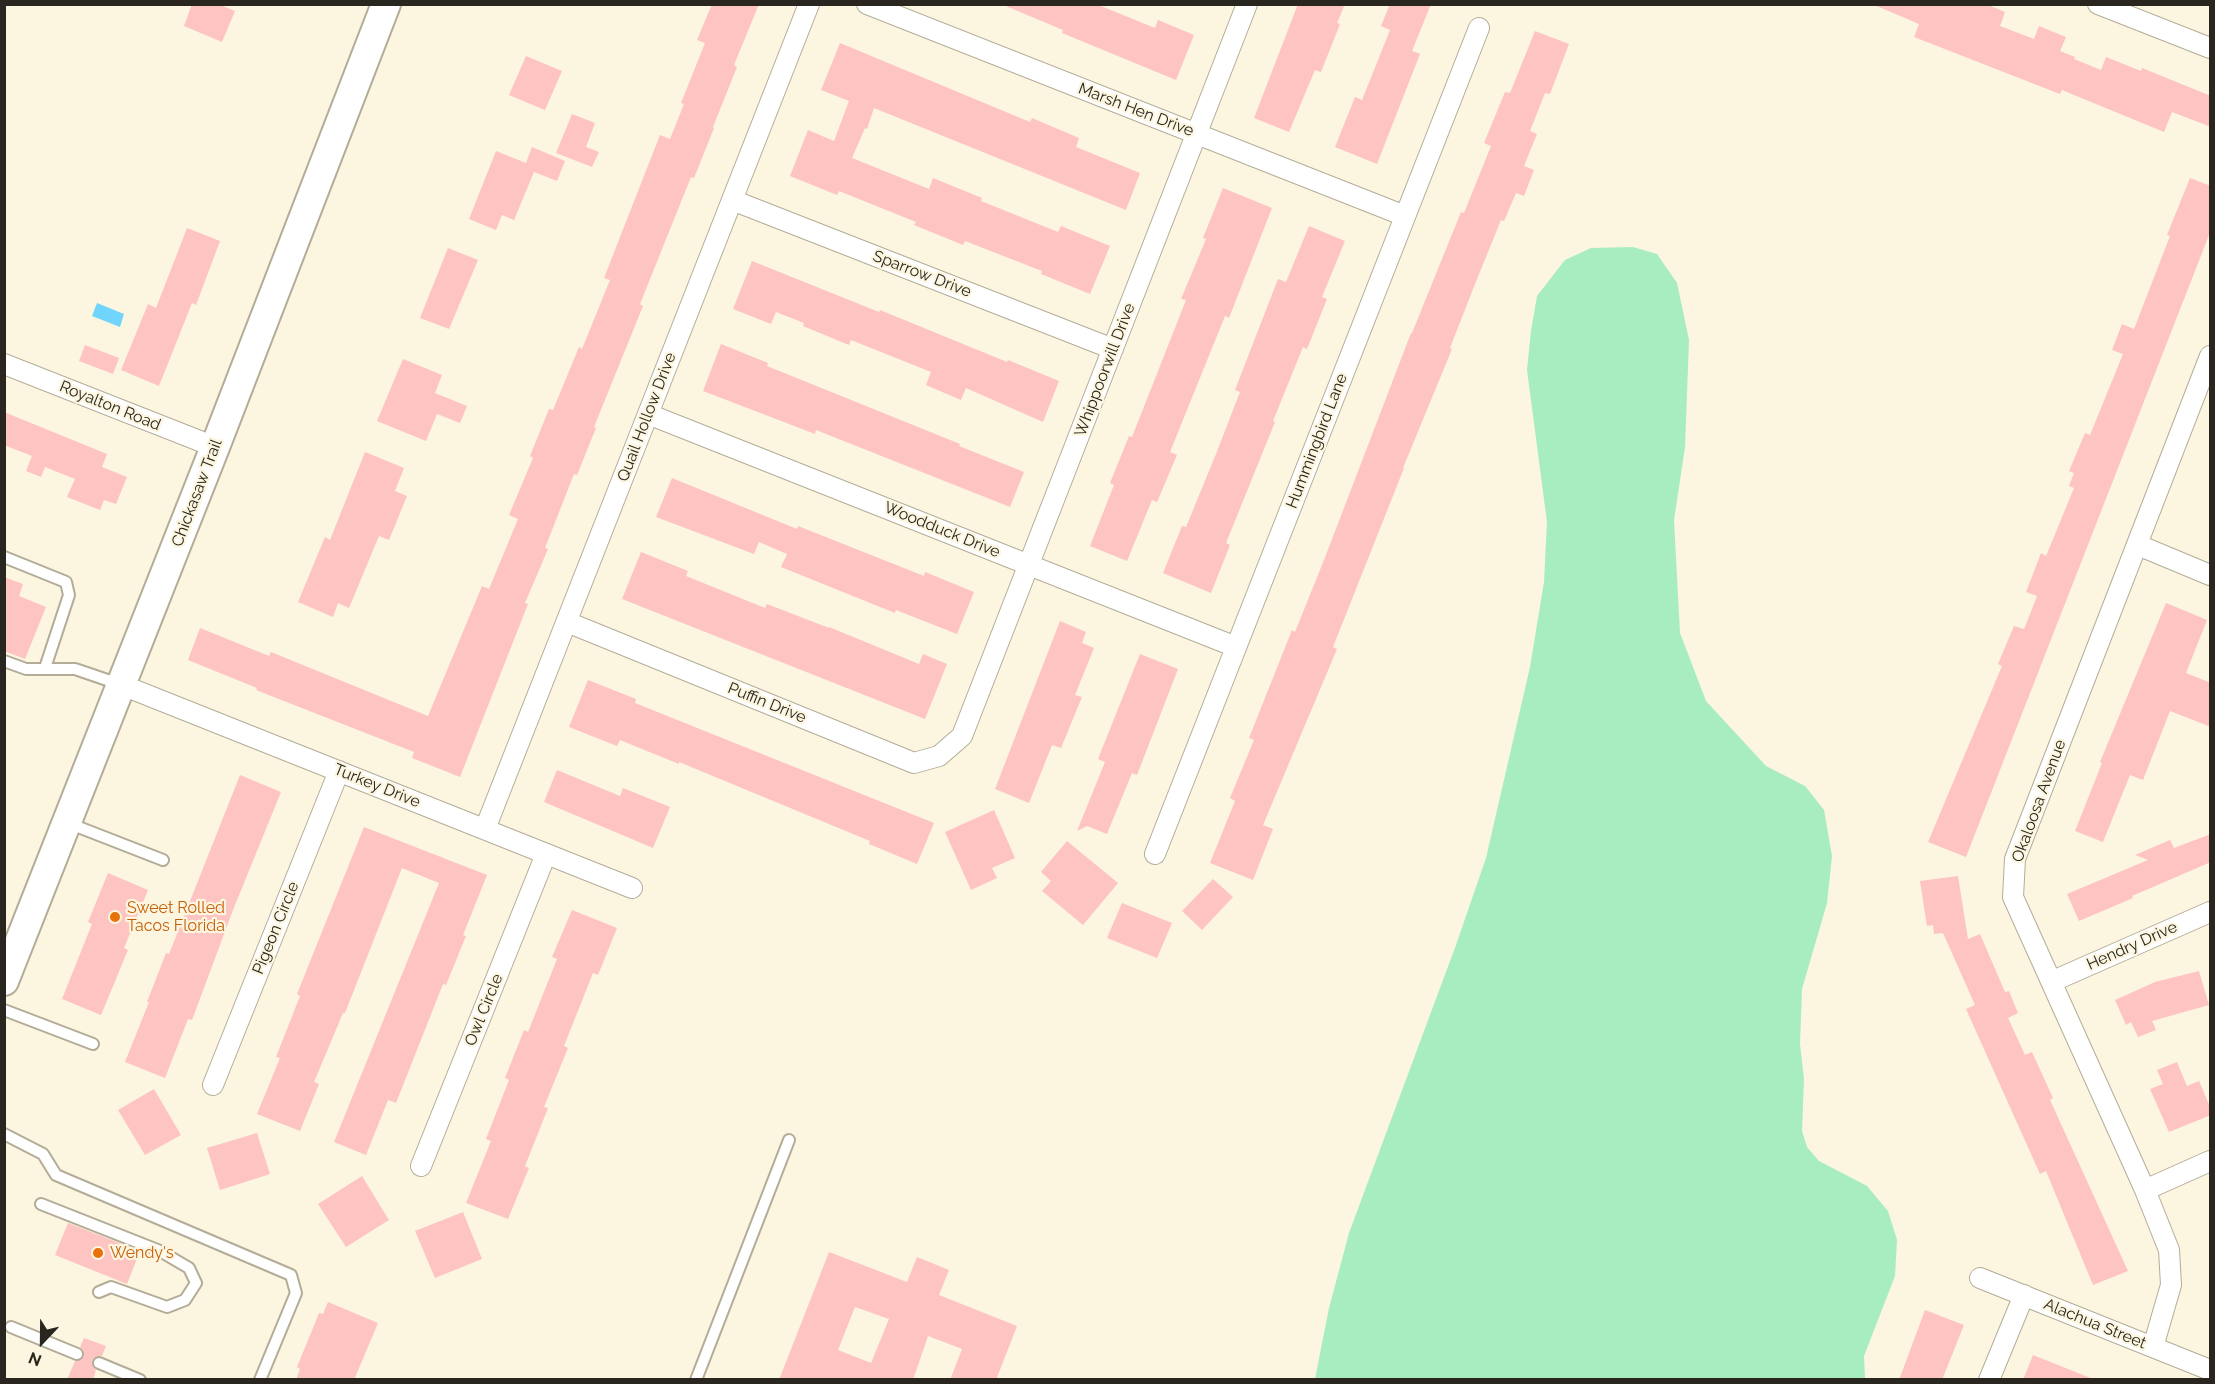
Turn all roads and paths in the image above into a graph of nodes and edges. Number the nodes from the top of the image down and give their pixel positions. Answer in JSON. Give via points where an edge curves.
{"nodes":[{"id":1,"x":386,"y":4,"type":"edge"},
{"id":2,"x":809,"y":4,"type":"edge"},
{"id":3,"x":867,"y":4,"type":"edge"},
{"id":4,"x":1247,"y":4,"type":"edge"},
{"id":5,"x":2098,"y":4,"type":"edge"},
{"id":6,"x":1479,"y":28,"type":"dead end"},
{"id":7,"x":2211,"y":48,"type":"edge"},
{"id":8,"x":1196,"y":134,"type":"junction"},
{"id":9,"x":732,"y":200,"type":"junction"},
{"id":10,"x":1406,"y":216,"type":"junction"},
{"id":11,"x":1113,"y":349,"type":"junction"},
{"id":12,"x":2211,"y":356,"type":"edge"},
{"id":13,"x":4,"y":364,"type":"edge"},
{"id":14,"x":648,"y":414,"type":"junction"},
{"id":15,"x":215,"y":447,"type":"junction"},
{"id":16,"x":2138,"y":545,"type":"junction"},
{"id":17,"x":4,"y":557,"type":"edge"},
{"id":18,"x":1029,"y":564,"type":"junction"},
{"id":19,"x":2211,"y":575,"type":"edge"},
{"id":20,"x":567,"y":622,"type":"junction"},
{"id":21,"x":1236,"y":647,"type":"junction"},
{"id":22,"x":4,"y":661,"type":"edge"},
{"id":23,"x":45,"y":668,"type":"junction"},
{"id":24,"x":122,"y":685,"type":"junction"},
{"id":25,"x":962,"y":736,"type":"joint"},
{"id":26,"x":339,"y":771,"type":"junction"},
{"id":27,"x":67,"y":823,"type":"junction"},
{"id":28,"x":485,"y":829,"type":"junction"},
{"id":29,"x":546,"y":854,"type":"junction"},
{"id":30,"x":1155,"y":854,"type":"dead end"},
{"id":31,"x":163,"y":860,"type":"dead end"},
{"id":32,"x":632,"y":888,"type":"dead end"},
{"id":33,"x":2211,"y":912,"type":"edge"},
{"id":34,"x":4,"y":981,"type":"edge"},
{"id":35,"x":2052,"y":981,"type":"junction"},
{"id":36,"x":4,"y":1010,"type":"edge"},
{"id":37,"x":93,"y":1044,"type":"dead end"},
{"id":38,"x":213,"y":1085,"type":"dead end"},
{"id":39,"x":4,"y":1134,"type":"edge"},
{"id":40,"x":789,"y":1140,"type":"dead end"},
{"id":41,"x":2211,"y":1161,"type":"edge"},
{"id":42,"x":421,"y":1166,"type":"dead end"},
{"id":43,"x":2145,"y":1190,"type":"junction"},
{"id":44,"x":41,"y":1204,"type":"dead end"},
{"id":45,"x":1980,"y":1278,"type":"dead end"},
{"id":46,"x":99,"y":1292,"type":"dead end"},
{"id":47,"x":2024,"y":1296,"type":"junction"},
{"id":48,"x":11,"y":1327,"type":"dead end"},
{"id":49,"x":2153,"y":1347,"type":"junction"},
{"id":50,"x":77,"y":1354,"type":"dead end"},
{"id":51,"x":99,"y":1363,"type":"dead end"},
{"id":52,"x":2211,"y":1370,"type":"edge"},
{"id":53,"x":140,"y":1380,"type":"edge"},
{"id":54,"x":260,"y":1380,"type":"edge"},
{"id":55,"x":696,"y":1380,"type":"edge"},
{"id":56,"x":1989,"y":1380,"type":"edge"}],
"edges":[{"from":1,"to":15,"type":"street","name":"Chickasaw Trail"},
{"from":2,"to":9,"type":"street","name":"Quail Hollow Drive"},
{"from":3,"to":8,"type":"street","name":"Marsh Hen Drive"},
{"from":4,"to":8,"type":"street","name":"Whippoorwill Drive"},
{"from":5,"to":7,"type":"street"},
{"from":6,"to":10,"type":"street","name":"Hummingbird Lane"},
{"from":8,"to":10,"type":"street","name":"Marsh Hen Drive"},
{"from":8,"to":11,"type":"street","name":"Whippoorwill Drive"},
{"from":9,"to":11,"type":"street","name":"Sparrow Drive"},
{"from":9,"to":14,"type":"street","name":"Quail Hollow Drive"},
{"from":10,"to":21,"type":"street","name":"Hummingbird Lane"},
{"from":11,"to":18,"type":"street","name":"Whippoorwill Drive"},
{"from":12,"to":16,"type":"street","name":"Okaloosa Avenue"},
{"from":13,"to":15,"type":"street","name":"Royalton Road"},
{"from":14,"to":18,"type":"street","name":"Woodduck Drive"},
{"from":14,"to":20,"type":"street","name":"Quail Hollow Drive"},
{"from":15,"to":24,"type":"street","name":"Chickasaw Trail"},
{"from":16,"to":19,"type":"street"},
{"from":16,"to":35,"type":"street","name":"Okaloosa Avenue","via":[[2015,858],[2013,897]]},
{"from":17,"to":23,"type":"lane","via":[[66,582],[69,595]]},
{"from":18,"to":21,"type":"street","name":"Woodduck Drive"},
{"from":18,"to":25,"type":"street","name":"Whippoorwill Drive"},
{"from":20,"to":25,"type":"street","name":"Puffin Drive","via":[[914,763],[939,756]]},
{"from":20,"to":28,"type":"street","name":"Quail Hollow Drive"},
{"from":21,"to":30,"type":"street","name":"Hummingbird Lane"},
{"from":22,"to":23,"type":"lane","via":[[26,669]]},
{"from":23,"to":24,"type":"lane","via":[[75,669]]},
{"from":24,"to":26,"type":"street","name":"Turkey Drive"},
{"from":24,"to":27,"type":"street","name":"Chickasaw Trail"},
{"from":26,"to":28,"type":"street","name":"Turkey Drive"},
{"from":26,"to":38,"type":"street","name":"Pigeon Circle"},
{"from":27,"to":31,"type":"lane"},
{"from":27,"to":34,"type":"street","name":"Chickasaw Trail"},
{"from":28,"to":29,"type":"street","name":"Turkey Drive"},
{"from":29,"to":32,"type":"street","name":"Turkey Drive"},
{"from":29,"to":42,"type":"street","name":"Owl Circle"},
{"from":33,"to":35,"type":"street","name":"Hendry Drive"},
{"from":35,"to":43,"type":"street","name":"Okaloosa Avenue"},
{"from":36,"to":37,"type":"lane"},
{"from":39,"to":54,"type":"lane","via":[[43,1154],[56,1175],[291,1275],[296,1293]]},
{"from":40,"to":55,"type":"lane"},
{"from":41,"to":43,"type":"street"},
{"from":43,"to":49,"type":"street","name":"Okaloosa Avenue","via":[[2169,1250],[2170,1286]]},
{"from":44,"to":46,"type":"lane","via":[[160,1251],[189,1268],[196,1283],[185,1300],[167,1307],[111,1287]]},
{"from":45,"to":47,"type":"street","name":"Alachua Street"},
{"from":47,"to":49,"type":"street","name":"Alachua Street"},
{"from":47,"to":56,"type":"street"},
{"from":48,"to":50,"type":"lane"},
{"from":49,"to":52,"type":"street","name":"Alachua Street"},
{"from":51,"to":53,"type":"lane"}]}
